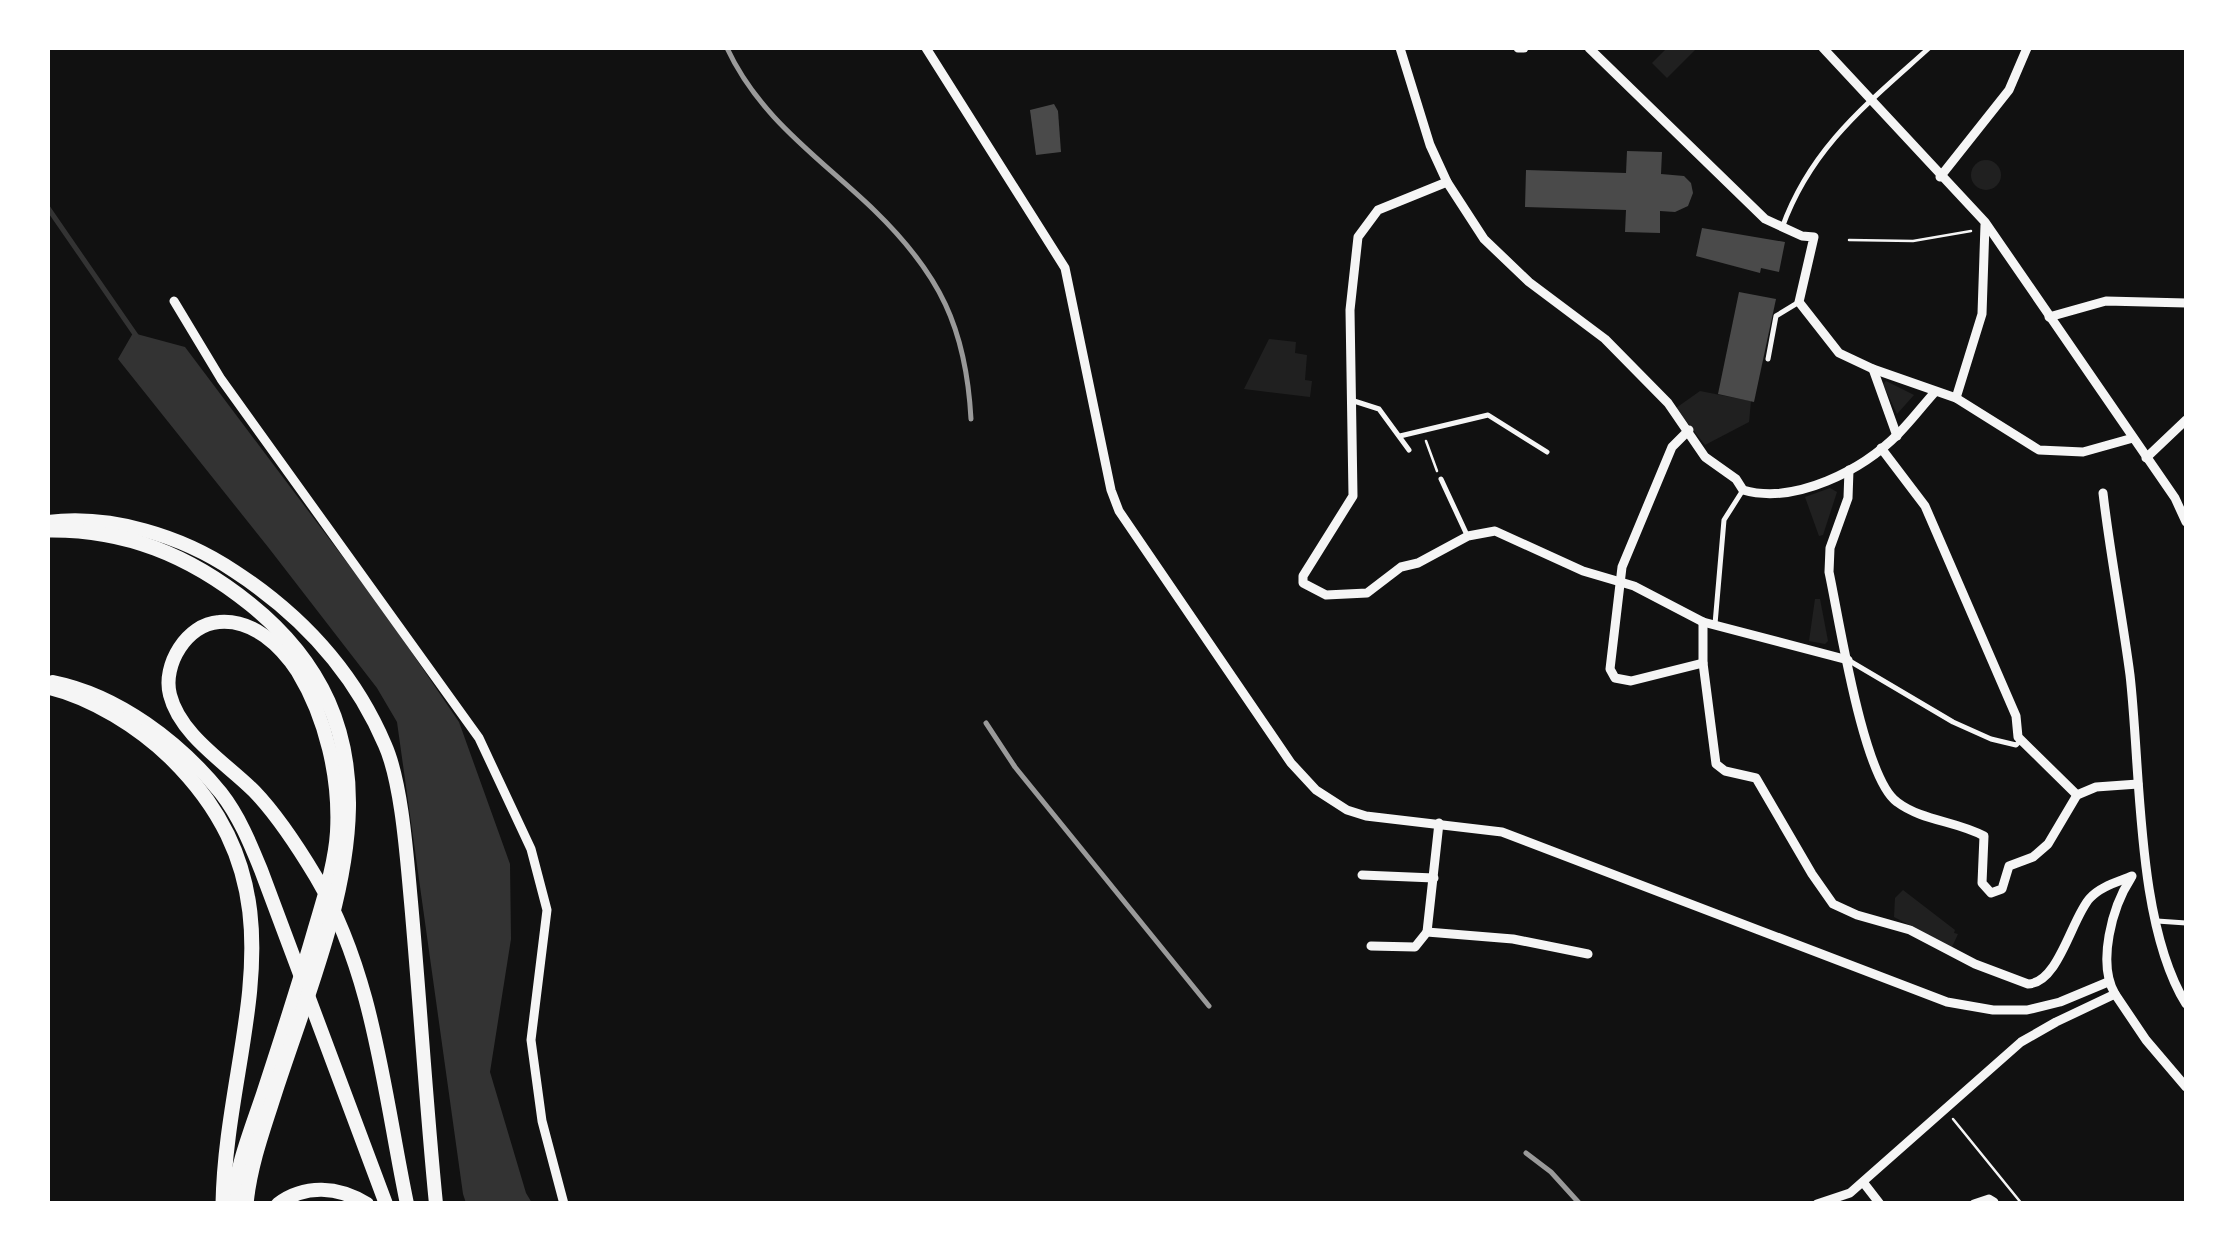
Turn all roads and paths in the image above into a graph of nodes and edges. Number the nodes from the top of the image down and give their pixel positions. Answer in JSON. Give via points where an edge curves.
{"nodes":[{"id":1,"x":926,"y":48,"type":"edge"},
{"id":2,"x":1400,"y":48,"type":"edge"},
{"id":3,"x":1590,"y":48,"type":"edge"},
{"id":4,"x":1823,"y":48,"type":"edge"},
{"id":5,"x":1929,"y":48,"type":"edge"},
{"id":6,"x":2027,"y":48,"type":"edge"},
{"id":7,"x":1873,"y":101,"type":"junction"},
{"id":8,"x":1940,"y":177,"type":"junction"},
{"id":9,"x":1447,"y":182,"type":"junction"},
{"id":10,"x":1985,"y":222,"type":"junction"},
{"id":11,"x":1782,"y":228,"type":"junction"},
{"id":12,"x":1971,"y":232,"type":"dead end"},
{"id":13,"x":1849,"y":240,"type":"dead end"},
{"id":14,"x":174,"y":301,"type":"dead end"},
{"id":15,"x":1799,"y":302,"type":"junction"},
{"id":16,"x":2186,"y":303,"type":"edge"},
{"id":17,"x":2049,"y":316,"type":"junction"},
{"id":18,"x":1768,"y":359,"type":"dead end"},
{"id":19,"x":1873,"y":370,"type":"junction"},
{"id":20,"x":1935,"y":392,"type":"junction"},
{"id":21,"x":1956,"y":398,"type":"junction"},
{"id":22,"x":1351,"y":400,"type":"junction"},
{"id":23,"x":2186,"y":420,"type":"edge"},
{"id":24,"x":1422,"y":430,"type":"junction"},
{"id":25,"x":1689,"y":430,"type":"junction"},
{"id":26,"x":1400,"y":436,"type":"junction"},
{"id":27,"x":1897,"y":436,"type":"junction"},
{"id":28,"x":2133,"y":438,"type":"junction"},
{"id":29,"x":1880,"y":448,"type":"junction"},
{"id":30,"x":1409,"y":450,"type":"dead end"},
{"id":31,"x":1548,"y":452,"type":"dead end"},
{"id":32,"x":2146,"y":458,"type":"junction"},
{"id":33,"x":1849,"y":470,"type":"junction"},
{"id":34,"x":1441,"y":479,"type":"joint"},
{"id":35,"x":1743,"y":490,"type":"junction"},
{"id":36,"x":2103,"y":493,"type":"dead end"},
{"id":37,"x":48,"y":522,"type":"edge"},
{"id":38,"x":2186,"y":522,"type":"edge"},
{"id":39,"x":48,"y":530,"type":"edge"},
{"id":40,"x":1468,"y":536,"type":"junction"},
{"id":41,"x":1620,"y":581,"type":"junction"},
{"id":42,"x":1703,"y":622,"type":"junction"},
{"id":43,"x":1716,"y":624,"type":"junction"},
{"id":44,"x":1848,"y":660,"type":"junction"},
{"id":45,"x":1703,"y":663,"type":"junction"},
{"id":46,"x":48,"y":684,"type":"edge"},
{"id":47,"x":2021,"y":740,"type":"junction"},
{"id":48,"x":2138,"y":784,"type":"junction"},
{"id":49,"x":2078,"y":795,"type":"junction"},
{"id":50,"x":1439,"y":823,"type":"junction"},
{"id":51,"x":2148,"y":874,"type":"junction"},
{"id":52,"x":1362,"y":875,"type":"dead end"},
{"id":53,"x":2132,"y":876,"type":"junction"},
{"id":54,"x":1434,"y":878,"type":"junction"},
{"id":55,"x":2157,"y":921,"type":"junction"},
{"id":56,"x":2186,"y":923,"type":"edge"},
{"id":57,"x":1427,"y":932,"type":"junction"},
{"id":58,"x":1371,"y":946,"type":"dead end"},
{"id":59,"x":1588,"y":954,"type":"dead end"},
{"id":60,"x":2108,"y":982,"type":"junction"},
{"id":61,"x":2115,"y":994,"type":"junction"},
{"id":62,"x":2186,"y":1004,"type":"edge"},
{"id":63,"x":2186,"y":1087,"type":"edge"},
{"id":64,"x":1945,"y":1110,"type":"junction"},
{"id":65,"x":1864,"y":1182,"type":"junction"},
{"id":66,"x":222,"y":1204,"type":"edge"},
{"id":67,"x":233,"y":1204,"type":"edge"},
{"id":68,"x":246,"y":1204,"type":"edge"},
{"id":69,"x":278,"y":1204,"type":"edge"},
{"id":70,"x":366,"y":1204,"type":"edge"},
{"id":71,"x":386,"y":1204,"type":"edge"},
{"id":72,"x":407,"y":1204,"type":"edge"},
{"id":73,"x":436,"y":1204,"type":"edge"},
{"id":74,"x":564,"y":1204,"type":"edge"},
{"id":75,"x":1817,"y":1204,"type":"edge"},
{"id":76,"x":1880,"y":1204,"type":"edge"},
{"id":77,"x":1974,"y":1204,"type":"edge"},
{"id":78,"x":1992,"y":1204,"type":"edge"},
{"id":79,"x":2022,"y":1204,"type":"edge"}],
"edges":[{"from":1,"to":50,"type":"street","via":[[1066,268],[1111,490],[1132,535],[1304,778],[1347,810]]},
{"from":2,"to":9,"type":"street"},
{"from":3,"to":11,"type":"street","via":[[1765,219]]},
{"from":4,"to":7,"type":"street"},
{"from":5,"to":7,"type":"lane"},
{"from":6,"to":8,"type":"street","via":[[2008,90]]},
{"from":7,"to":8,"type":"street"},
{"from":7,"to":11,"type":"lane","via":[[1808,170]]},
{"from":8,"to":10,"type":"street"},
{"from":9,"to":22,"type":"street","via":[[1378,210],[1362,229],[1350,310]]},
{"from":9,"to":25,"type":"street","via":[[1484,239],[1528,282],[1605,339]]},
{"from":10,"to":17,"type":"street"},
{"from":10,"to":21,"type":"street","via":[[1982,314]]},
{"from":11,"to":15,"type":"street","via":[[1814,237]]},
{"from":12,"to":13,"type":"path","via":[[1913,241]]},
{"from":14,"to":74,"type":"street","via":[[221,379],[479,738],[532,849],[547,910],[531,1040],[542,1122]]},
{"from":15,"to":18,"type":"lane","via":[[1776,316]]},
{"from":15,"to":19,"type":"street","via":[[1839,353]]},
{"from":16,"to":17,"type":"street","via":[[2106,301]]},
{"from":17,"to":28,"type":"street"},
{"from":19,"to":20,"type":"street"},
{"from":19,"to":27,"type":"street"},
{"from":20,"to":21,"type":"street"},
{"from":20,"to":27,"type":"street"},
{"from":21,"to":28,"type":"street","via":[[2052,453]]},
{"from":22,"to":26,"type":"lane","via":[[1379,409]]},
{"from":22,"to":40,"type":"street","via":[[1353,496],[1302,581],[1326,595],[1370,592],[1402,567]]},
{"from":23,"to":32,"type":"street"},
{"from":24,"to":26,"type":"lane"},
{"from":24,"to":31,"type":"lane","via":[[1488,415]]},
{"from":24,"to":34,"type":"path"},
{"from":25,"to":35,"type":"street","via":[[1705,457]]},
{"from":25,"to":41,"type":"street","via":[[1672,446]]},
{"from":26,"to":30,"type":"lane"},
{"from":27,"to":29,"type":"street"},
{"from":28,"to":32,"type":"street"},
{"from":29,"to":33,"type":"street"},
{"from":29,"to":47,"type":"street","via":[[1926,506]]},
{"from":32,"to":38,"type":"street"},
{"from":33,"to":35,"type":"street","via":[[1786,492]]},
{"from":33,"to":44,"type":"street","via":[[1848,498],[1828,564]]},
{"from":34,"to":40,"type":"lane"},
{"from":35,"to":43,"type":"lane","via":[[1724,520]]},
{"from":36,"to":48,"type":"street"},
{"from":37,"to":73,"type":"main road","via":[[133,528],[214,558],[304,624],[370,715],[387,749],[406,851]]},
{"from":39,"to":68,"type":"highway","via":[[131,539],[236,593],[299,652],[335,724],[349,798],[346,856]]},
{"from":40,"to":41,"type":"street","via":[[1500,532],[1584,572]]},
{"from":41,"to":42,"type":"street"},
{"from":41,"to":45,"type":"street","via":[[1614,676],[1632,682]]},
{"from":42,"to":43,"type":"street"},
{"from":42,"to":45,"type":"street"},
{"from":43,"to":44,"type":"street"},
{"from":44,"to":47,"type":"lane","via":[[1954,722],[1991,739]]},
{"from":44,"to":49,"type":"street","via":[[1881,784],[1907,808],[1984,836],[1987,892],[1999,891],[2010,866],[2048,844]]},
{"from":45,"to":53,"type":"street","via":[[1716,764],[1756,778],[1821,889],[1857,916],[1910,930],[2028,984],[2043,980],[2091,897]]},
{"from":46,"to":66,"type":"highway","via":[[106,710],[167,754],[216,818],[240,869],[252,921],[253,968]]},
{"from":46,"to":71,"type":"main road","via":[[82,690],[130,714],[222,795],[249,842]]},
{"from":47,"to":49,"type":"street"},
{"from":48,"to":49,"type":"street"},
{"from":48,"to":51,"type":"street"},
{"from":50,"to":54,"type":"street"},
{"from":50,"to":60,"type":"street","via":[[1525,839],[1947,1002],[2027,1010]]},
{"from":51,"to":53,"type":"street"},
{"from":51,"to":55,"type":"street"},
{"from":52,"to":54,"type":"street"},
{"from":53,"to":60,"type":"street","via":[[2113,924]]},
{"from":54,"to":57,"type":"street"},
{"from":55,"to":56,"type":"lane"},
{"from":55,"to":62,"type":"street"},
{"from":57,"to":58,"type":"street","via":[[1415,948]]},
{"from":57,"to":59,"type":"street"},
{"from":60,"to":61,"type":"street"},
{"from":61,"to":63,"type":"street"},
{"from":61,"to":64,"type":"street","via":[[2030,1036]]},
{"from":64,"to":65,"type":"street"},
{"from":64,"to":79,"type":"path"},
{"from":65,"to":75,"type":"street"},
{"from":65,"to":76,"type":"street"},
{"from":67,"to":72,"type":"main road","via":[[320,912],[334,852],[337,810],[321,720],[295,667],[246,626],[218,622],[183,643],[172,666],[168,687],[176,712],[254,792],[306,862],[346,940],[366,1000]]},
{"from":69,"to":70,"type":"main road","via":[[320,1189]]},
{"from":77,"to":78,"type":"street"}]}
